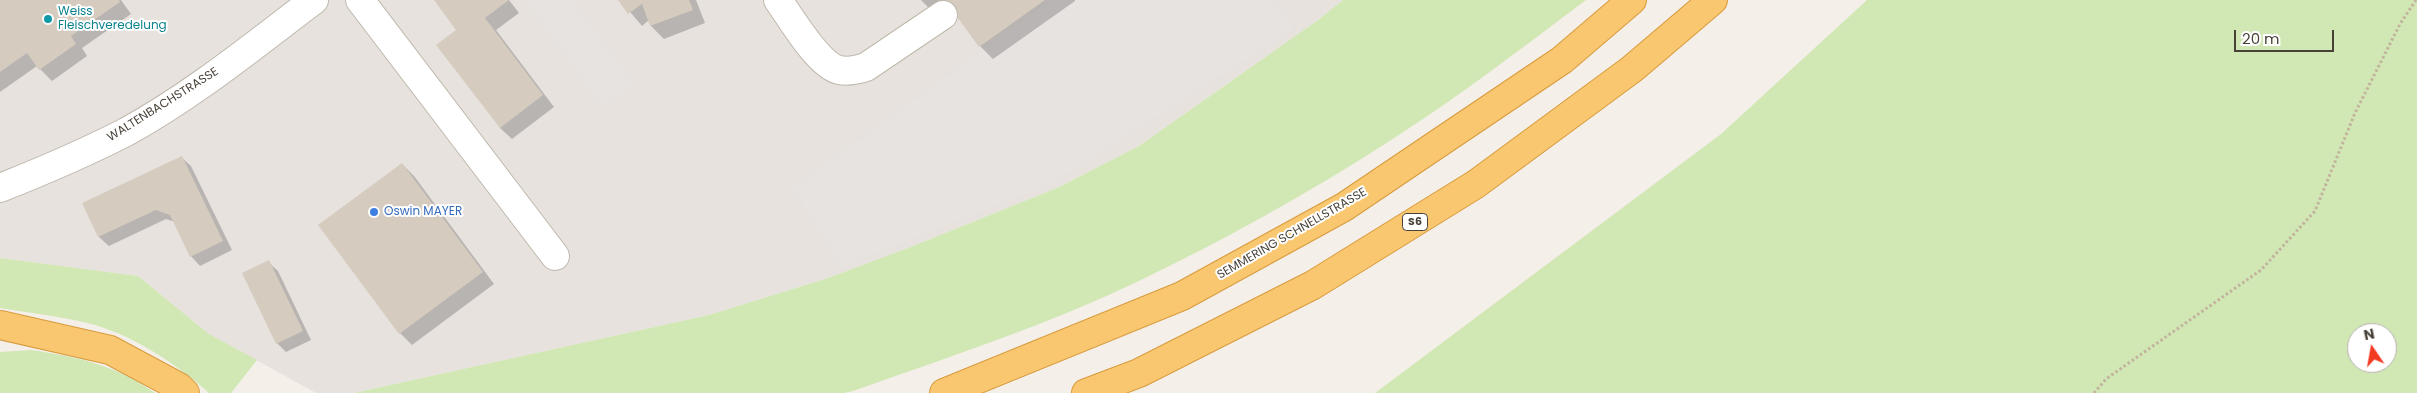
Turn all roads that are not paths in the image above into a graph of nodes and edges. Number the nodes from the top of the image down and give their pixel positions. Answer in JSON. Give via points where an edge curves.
{"nodes":[{"id":1,"x":360,"y":0,"type":"edge"},
{"id":2,"x":778,"y":0,"type":"edge"},
{"id":3,"x":1632,"y":0,"type":"edge"},
{"id":4,"x":1713,"y":0,"type":"edge"},
{"id":5,"x":301,"y":4,"type":"edge"},
{"id":6,"x":943,"y":15,"type":"dead end"},
{"id":7,"x":0,"y":188,"type":"edge"},
{"id":8,"x":555,"y":256,"type":"dead end"},
{"id":9,"x":0,"y":325,"type":"edge"},
{"id":10,"x":38,"y":333,"type":"junction"},
{"id":11,"x":0,"y":338,"type":"edge"},
{"id":12,"x":185,"y":393,"type":"edge"},
{"id":13,"x":944,"y":393,"type":"edge"},
{"id":14,"x":1086,"y":393,"type":"edge"}],
"edges":[{"from":1,"to":8,"type":"street"},
{"from":2,"to":6,"type":"street","via":[[824,60],[838,70],[866,68]]},
{"from":3,"to":13,"type":"highway","name":"SEMMERING SCHNELLSTRASSE","via":[[1562,60],[1344,207],[1182,296]]},
{"from":4,"to":14,"type":"highway","number":"S6","via":[[1632,70],[1476,184],[1313,285],[1139,372]]},
{"from":5,"to":7,"type":"street","name":"WALTENBACHSTRASSE","via":[[194,88],[127,131],[56,166]]},
{"from":9,"to":10,"type":"highway"},
{"from":10,"to":11,"type":"highway"},
{"from":10,"to":12,"type":"highway","via":[[110,350]]}]}
